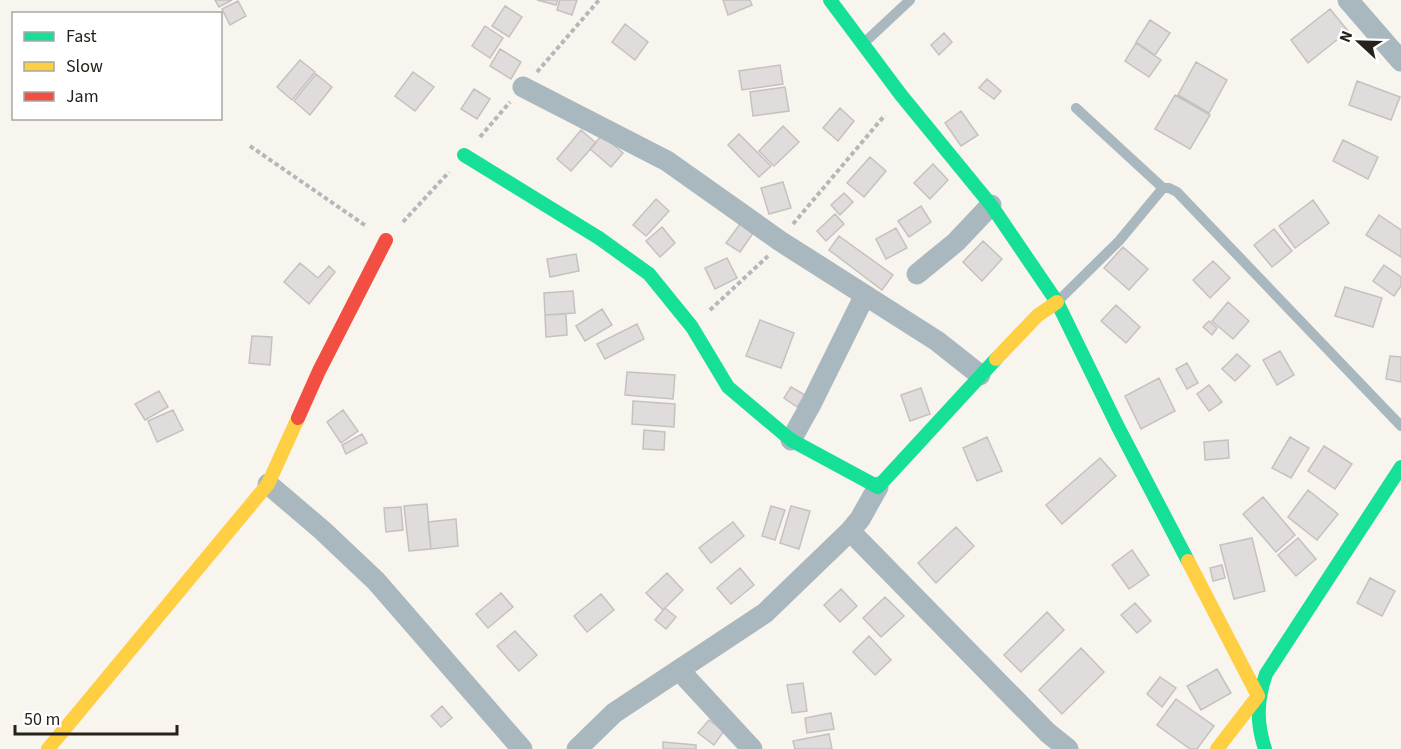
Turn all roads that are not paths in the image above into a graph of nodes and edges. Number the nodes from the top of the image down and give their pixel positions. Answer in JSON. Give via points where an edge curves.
{"nodes":[{"id":1,"x":831,"y":0,"type":"edge"},
{"id":2,"x":910,"y":0,"type":"edge"},
{"id":3,"x":1348,"y":0,"type":"edge"},
{"id":4,"x":862,"y":44,"type":"junction"},
{"id":5,"x":1401,"y":61,"type":"edge"},
{"id":6,"x":524,"y":87,"type":"road end"},
{"id":7,"x":1076,"y":108,"type":"dead end"},
{"id":8,"x":464,"y":155,"type":"road end"},
{"id":9,"x":1163,"y":188,"type":"junction"},
{"id":10,"x":991,"y":205,"type":"junction"},
{"id":11,"x":386,"y":240,"type":"road end"},
{"id":12,"x":917,"y":274,"type":"dead end"},
{"id":13,"x":866,"y":296,"type":"junction"},
{"id":14,"x":1057,"y":302,"type":"junction"},
{"id":15,"x":980,"y":375,"type":"junction"},
{"id":16,"x":1401,"y":426,"type":"edge"},
{"id":17,"x":790,"y":440,"type":"junction"},
{"id":18,"x":1401,"y":467,"type":"edge"},
{"id":19,"x":268,"y":484,"type":"junction"},
{"id":20,"x":878,"y":488,"type":"junction"},
{"id":21,"x":850,"y":531,"type":"junction"},
{"id":22,"x":679,"y":670,"type":"junction"},
{"id":23,"x":1258,"y":696,"type":"junction"},
{"id":24,"x":48,"y":749,"type":"edge"},
{"id":25,"x":522,"y":749,"type":"edge"},
{"id":26,"x":577,"y":749,"type":"edge"},
{"id":27,"x":752,"y":749,"type":"edge"},
{"id":28,"x":1068,"y":749,"type":"edge"},
{"id":29,"x":1217,"y":749,"type":"edge"},
{"id":30,"x":1265,"y":749,"type":"edge"}],
"edges":[{"from":1,"to":4,"type":"street"},
{"from":2,"to":4,"type":"lane"},
{"from":3,"to":5,"type":"street"},
{"from":4,"to":10,"type":"street"},
{"from":6,"to":13,"type":"street","via":[[653,153]]},
{"from":7,"to":9,"type":"lane"},
{"from":8,"to":17,"type":"street","via":[[599,238],[649,274],[692,327],[728,387]]},
{"from":9,"to":14,"type":"lane","via":[[1119,241]]},
{"from":9,"to":16,"type":"lane","via":[[1177,192]]},
{"from":10,"to":12,"type":"street","via":[[956,243]]},
{"from":10,"to":14,"type":"street"},
{"from":11,"to":19,"type":"street","via":[[319,371]]},
{"from":13,"to":15,"type":"street","via":[[937,341]]},
{"from":13,"to":17,"type":"street"},
{"from":14,"to":15,"type":"street","via":[[1037,316]]},
{"from":14,"to":23,"type":"street"},
{"from":15,"to":20,"type":"street"},
{"from":17,"to":20,"type":"street"},
{"from":18,"to":23,"type":"street","via":[[1266,674]]},
{"from":19,"to":24,"type":"street"},
{"from":19,"to":25,"type":"street","via":[[376,581]]},
{"from":20,"to":21,"type":"street"},
{"from":21,"to":22,"type":"street","via":[[765,613]]},
{"from":21,"to":28,"type":"street"},
{"from":22,"to":26,"type":"street","via":[[614,712]]},
{"from":22,"to":27,"type":"street"},
{"from":23,"to":29,"type":"street"},
{"from":23,"to":30,"type":"street","via":[[1258,729]]}]}
